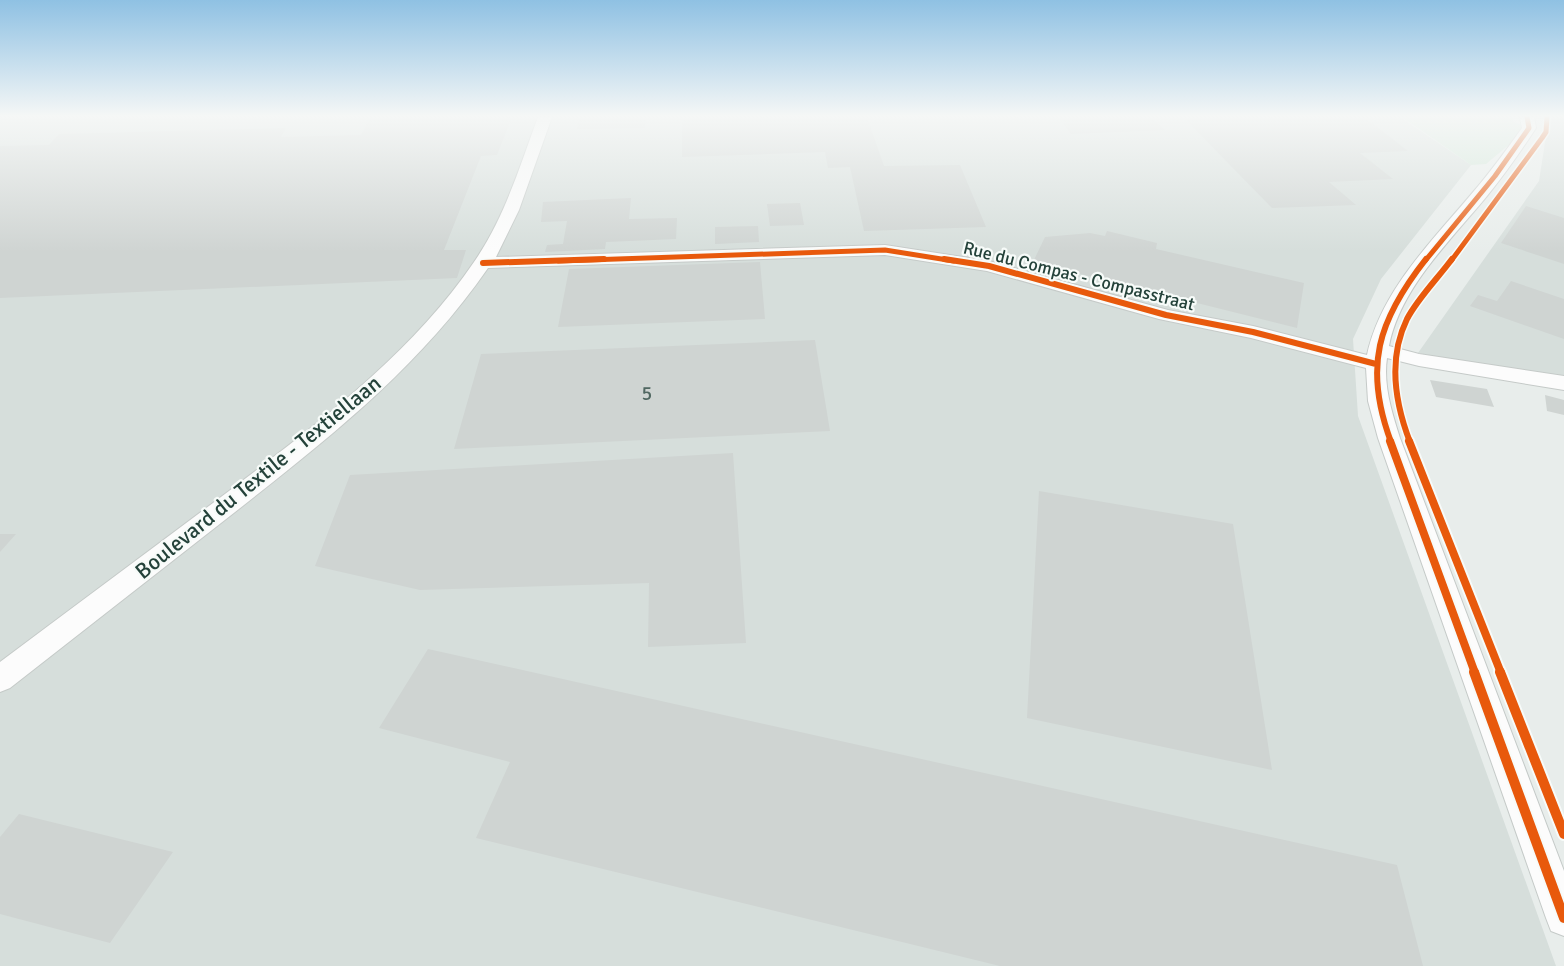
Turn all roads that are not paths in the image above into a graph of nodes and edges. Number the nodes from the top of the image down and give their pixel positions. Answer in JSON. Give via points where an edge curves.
{"nodes":[{"id":1,"x":528,"y":162,"type":"edge"},
{"id":2,"x":1505,"y":162,"type":"edge"},
{"id":3,"x":483,"y":263,"type":"junction"},
{"id":4,"x":1377,"y":357,"type":"junction"},
{"id":5,"x":1564,"y":383,"type":"edge"},
{"id":6,"x":0,"y":679,"type":"edge"},
{"id":7,"x":1564,"y":918,"type":"edge"}],
"edges":[{"from":1,"to":3,"type":"street","name":"Boulevard du Textile - Textiellaan","via":[[501,232]]},
{"from":2,"to":4,"type":"street","via":[[1447,232],[1398,302],[1385,323]]},
{"from":3,"to":4,"type":"street","name":"Rue du Compas - Compasstraat","via":[[885,250],[989,266],[1166,315]]},
{"from":3,"to":6,"type":"street","name":"Boulevard du Textile - Textiellaan","via":[[447,313],[377,384],[310,442]]},
{"from":4,"to":5,"type":"street","name":"Rue du Compas - Compasstraat"},
{"from":4,"to":7,"type":"street","via":[[1379,406],[1389,438]]}]}
